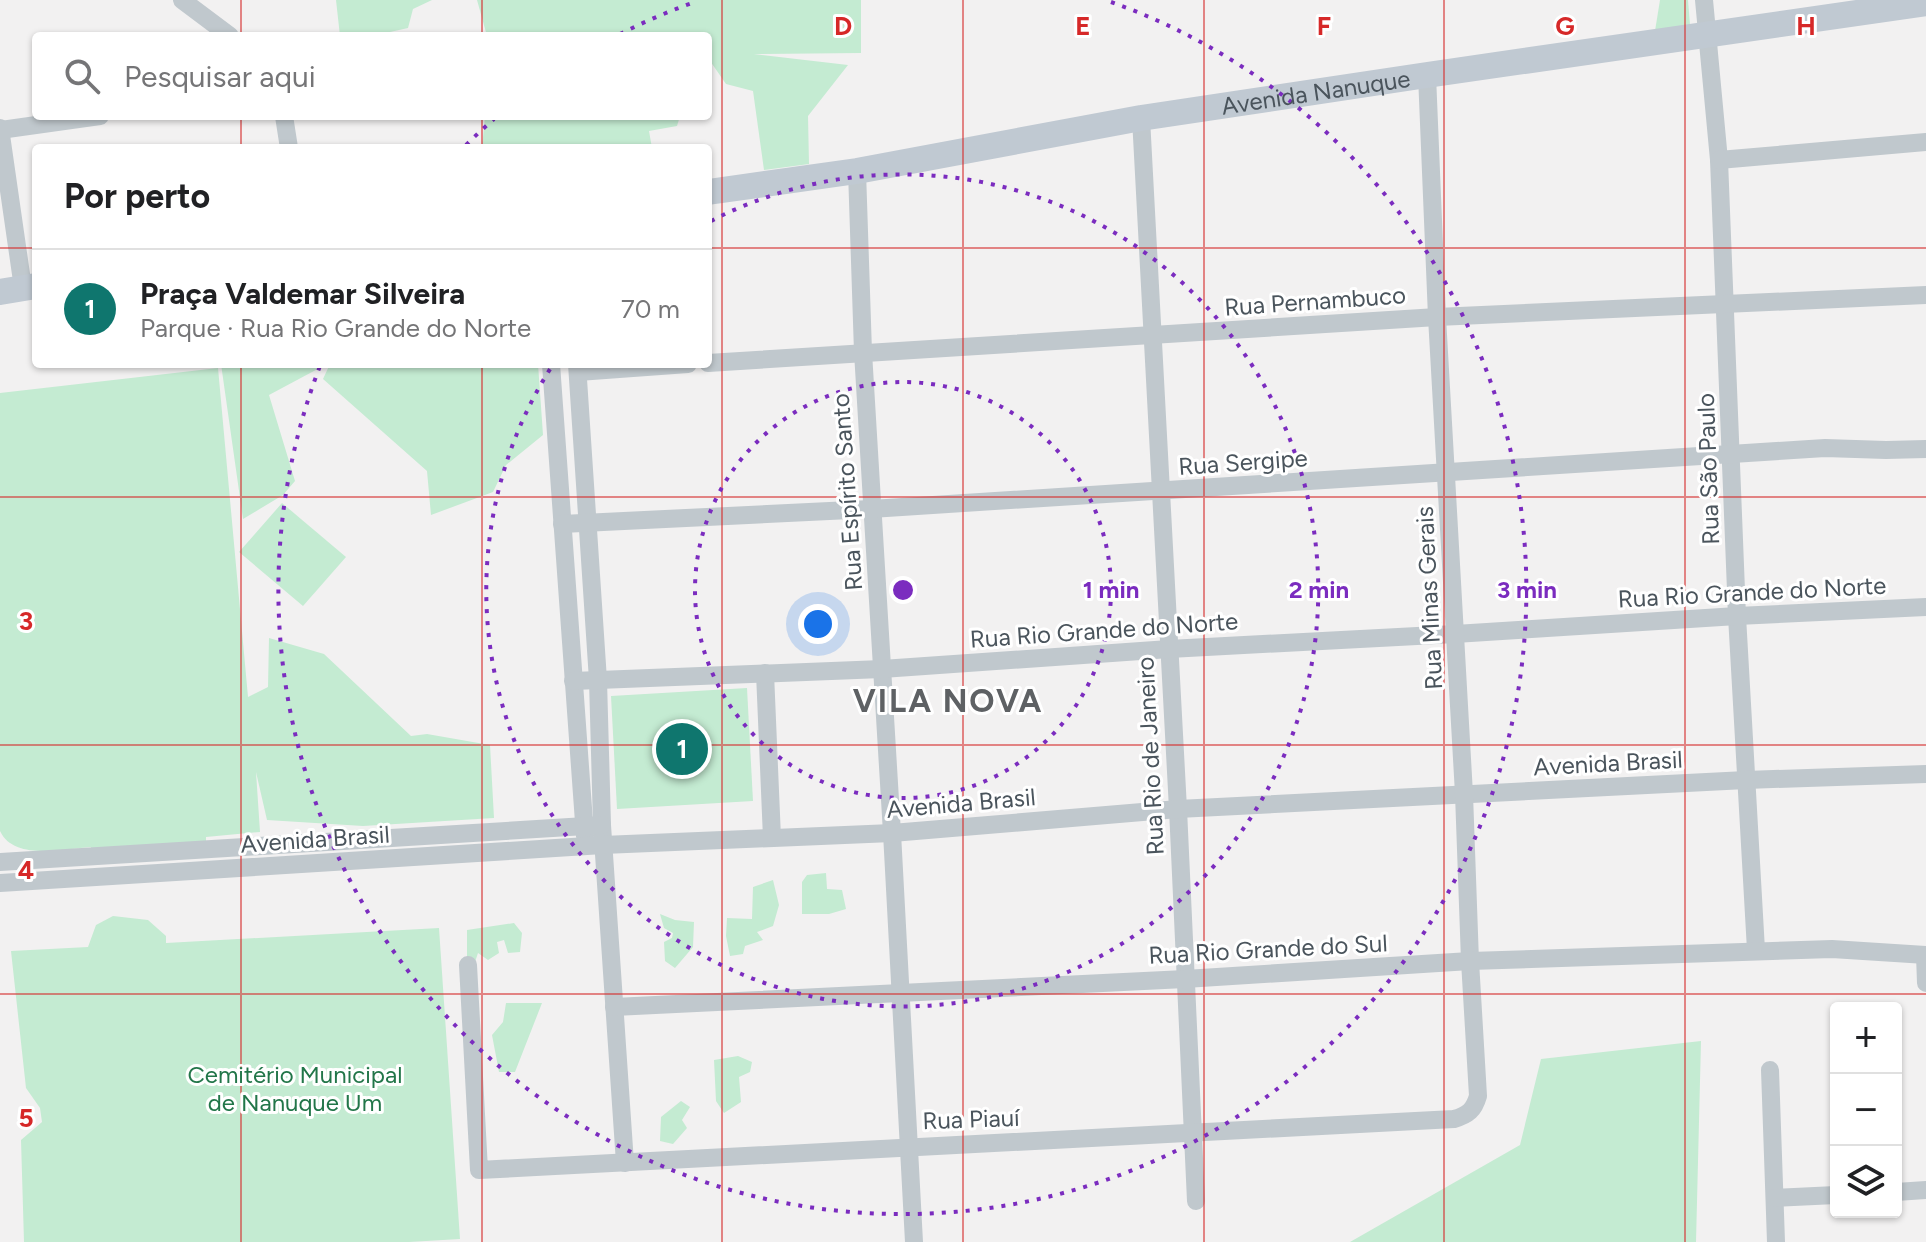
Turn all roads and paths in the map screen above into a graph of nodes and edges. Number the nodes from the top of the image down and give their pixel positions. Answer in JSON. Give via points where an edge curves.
{"nodes":[{"id":1,"x":182,"y":0,"type":"edge"},
{"id":2,"x":1704,"y":0,"type":"edge"},
{"id":3,"x":1926,"y":3,"type":"edge"},
{"id":4,"x":225,"y":32,"type":"edge"},
{"id":5,"x":1707,"y":34,"type":"junction"},
{"id":6,"x":1427,"y":75,"type":"junction"},
{"id":7,"x":1141,"y":118,"type":"junction"},
{"id":8,"x":69,"y":120,"type":"edge"},
{"id":9,"x":285,"y":120,"type":"edge"},
{"id":10,"x":0,"y":129,"type":"edge"},
{"id":11,"x":1926,"y":142,"type":"edge"},
{"id":12,"x":288,"y":144,"type":"edge"},
{"id":13,"x":1719,"y":160,"type":"junction"},
{"id":14,"x":857,"y":171,"type":"junction"},
{"id":15,"x":712,"y":191,"type":"edge"},
{"id":16,"x":20,"y":289,"type":"edge"},
{"id":17,"x":1926,"y":295,"type":"edge"},
{"id":18,"x":1725,"y":304,"type":"junction"},
{"id":19,"x":1437,"y":317,"type":"junction"},
{"id":20,"x":1152,"y":335,"type":"junction"},
{"id":21,"x":863,"y":352,"type":"junction"},
{"id":22,"x":712,"y":363,"type":"edge"},
{"id":23,"x":551,"y":368,"type":"edge"},
{"id":24,"x":578,"y":368,"type":"edge"},
{"id":25,"x":1926,"y":449,"type":"edge"},
{"id":26,"x":1731,"y":454,"type":"junction"},
{"id":27,"x":1446,"y":473,"type":"junction"},
{"id":28,"x":1161,"y":491,"type":"junction"},
{"id":29,"x":871,"y":509,"type":"junction"},
{"id":30,"x":587,"y":522,"type":"junction"},
{"id":31,"x":562,"y":524,"type":"junction"},
{"id":32,"x":1926,"y":607,"type":"edge"},
{"id":33,"x":1737,"y":616,"type":"junction"},
{"id":34,"x":1455,"y":634,"type":"junction"},
{"id":35,"x":1169,"y":649,"type":"junction"},
{"id":36,"x":882,"y":669,"type":"junction"},
{"id":37,"x":765,"y":673,"type":"junction"},
{"id":38,"x":598,"y":680,"type":"junction"},
{"id":39,"x":573,"y":681,"type":"junction"},
{"id":40,"x":1926,"y":774,"type":"edge"},
{"id":41,"x":1746,"y":780,"type":"junction"},
{"id":42,"x":1464,"y":794,"type":"junction"},
{"id":43,"x":1178,"y":809,"type":"junction"},
{"id":44,"x":593,"y":826,"type":"junction"},
{"id":45,"x":892,"y":833,"type":"junction"},
{"id":46,"x":772,"y":838,"type":"junction"},
{"id":47,"x":594,"y":846,"type":"junction"},
{"id":48,"x":0,"y":862,"type":"edge"},
{"id":49,"x":0,"y":883,"type":"edge"},
{"id":50,"x":1756,"y":950,"type":"junction"},
{"id":51,"x":1926,"y":955,"type":"edge"},
{"id":52,"x":1470,"y":961,"type":"junction"},
{"id":53,"x":468,"y":965,"type":"dead end"},
{"id":54,"x":1185,"y":979,"type":"junction"},
{"id":55,"x":1926,"y":983,"type":"edge"},
{"id":56,"x":901,"y":993,"type":"junction"},
{"id":57,"x":614,"y":1007,"type":"junction"},
{"id":58,"x":1770,"y":1070,"type":"dead end"},
{"id":59,"x":1466,"y":1116,"type":"joint"},
{"id":60,"x":1192,"y":1134,"type":"junction"},
{"id":61,"x":909,"y":1146,"type":"junction"},
{"id":62,"x":625,"y":1163,"type":"junction"},
{"id":63,"x":1926,"y":1190,"type":"edge"},
{"id":64,"x":1902,"y":1192,"type":"edge"},
{"id":65,"x":1830,"y":1195,"type":"edge"},
{"id":66,"x":1775,"y":1198,"type":"junction"},
{"id":67,"x":1196,"y":1201,"type":"dead end"},
{"id":68,"x":914,"y":1242,"type":"edge"},
{"id":69,"x":1776,"y":1242,"type":"edge"}],
"edges":[{"from":1,"to":4,"type":"street"},
{"from":2,"to":5,"type":"street","name":"Rua São Paulo"},
{"from":3,"to":5,"type":"main road","name":"Avenida Nanuque"},
{"from":5,"to":6,"type":"main road","name":"Avenida Nanuque"},
{"from":5,"to":13,"type":"street","name":"Rua São Paulo"},
{"from":6,"to":7,"type":"main road","name":"Avenida Nanuque"},
{"from":6,"to":19,"type":"street","name":"Rua Minas Gerais"},
{"from":7,"to":14,"type":"main road","name":"Avenida Nanuque"},
{"from":7,"to":20,"type":"street","name":"Rua Rio de Janeiro"},
{"from":8,"to":10,"type":"street"},
{"from":9,"to":12,"type":"street"},
{"from":10,"to":16,"type":"street"},
{"from":11,"to":13,"type":"street"},
{"from":13,"to":18,"type":"street","name":"Rua São Paulo"},
{"from":14,"to":15,"type":"main road","name":"Avenida Nanuque"},
{"from":14,"to":21,"type":"street","name":"Rua Espírito Santo"},
{"from":17,"to":18,"type":"street","name":"Rua Pernambuco"},
{"from":18,"to":19,"type":"street","name":"Rua Pernambuco"},
{"from":18,"to":26,"type":"street","name":"Rua São Paulo"},
{"from":19,"to":20,"type":"street","name":"Rua Pernambuco"},
{"from":19,"to":27,"type":"street","name":"Rua Minas Gerais"},
{"from":20,"to":21,"type":"street","name":"Rua Pernambuco"},
{"from":20,"to":28,"type":"street","name":"Rua Rio de Janeiro"},
{"from":21,"to":22,"type":"street","name":"Rua Pernambuco"},
{"from":21,"to":29,"type":"street","name":"Rua Espírito Santo"},
{"from":23,"to":31,"type":"street"},
{"from":24,"to":30,"type":"street"},
{"from":25,"to":26,"type":"street","name":"Rua Sergipe"},
{"from":26,"to":27,"type":"street","name":"Rua Sergipe"},
{"from":26,"to":33,"type":"street","name":"Rua São Paulo"},
{"from":27,"to":28,"type":"street","name":"Rua Sergipe"},
{"from":27,"to":34,"type":"street","name":"Rua Minas Gerais"},
{"from":28,"to":29,"type":"street","name":"Rua Sergipe"},
{"from":28,"to":35,"type":"street","name":"Rua Rio de Janeiro"},
{"from":29,"to":30,"type":"street","name":"Rua Sergipe"},
{"from":29,"to":36,"type":"street","name":"Rua Espírito Santo"},
{"from":30,"to":31,"type":"street","name":"Rua Sergipe"},
{"from":30,"to":38,"type":"street"},
{"from":31,"to":39,"type":"street"},
{"from":32,"to":33,"type":"street","name":"Rua Rio Grande do Norte"},
{"from":33,"to":34,"type":"street","name":"Rua Rio Grande do Norte"},
{"from":33,"to":41,"type":"street","name":"Rua São Paulo"},
{"from":34,"to":35,"type":"street","name":"Rua Rio Grande do Norte"},
{"from":34,"to":42,"type":"street","name":"Rua Minas Gerais"},
{"from":35,"to":36,"type":"street","name":"Rua Rio Grande do Norte"},
{"from":35,"to":43,"type":"street","name":"Rua Rio de Janeiro"},
{"from":36,"to":37,"type":"street","name":"Rua Rio Grande do Norte"},
{"from":36,"to":45,"type":"street","name":"Rua Espírito Santo"},
{"from":37,"to":38,"type":"street","name":"Rua Rio Grande do Norte"},
{"from":37,"to":46,"type":"street"},
{"from":38,"to":39,"type":"street","name":"Rua Rio Grande do Norte"},
{"from":38,"to":44,"type":"street"},
{"from":39,"to":44,"type":"street"},
{"from":40,"to":41,"type":"street","name":"Avenida Brasil"},
{"from":41,"to":42,"type":"street","name":"Avenida Brasil"},
{"from":41,"to":50,"type":"street","name":"Rua São Paulo"},
{"from":42,"to":43,"type":"street","name":"Avenida Brasil"},
{"from":42,"to":52,"type":"street","name":"Rua Minas Gerais"},
{"from":43,"to":45,"type":"street","name":"Avenida Brasil"},
{"from":43,"to":54,"type":"street","name":"Rua Rio de Janeiro"},
{"from":44,"to":47,"type":"street"},
{"from":44,"to":48,"type":"street","name":"Avenida Brasil"},
{"from":45,"to":46,"type":"street","name":"Avenida Brasil"},
{"from":45,"to":56,"type":"street","name":"Rua Espírito Santo"},
{"from":46,"to":47,"type":"street","name":"Avenida Brasil"},
{"from":47,"to":49,"type":"street","name":"Avenida Brasil"},
{"from":47,"to":57,"type":"street"},
{"from":50,"to":51,"type":"street","name":"Rua Rio Grande do Sul"},
{"from":50,"to":52,"type":"street","name":"Rua Rio Grande do Sul"},
{"from":51,"to":55,"type":"street"},
{"from":52,"to":54,"type":"street","name":"Rua Rio Grande do Sul"},
{"from":52,"to":59,"type":"street","name":"Rua Minas Gerais","via":[[1478,1096]]},
{"from":53,"to":62,"type":"street","name":"Rua Piauí","via":[[479,1170]]},
{"from":54,"to":56,"type":"street","name":"Rua Rio Grande do Sul"},
{"from":54,"to":60,"type":"street","name":"Rua Rio de Janeiro"},
{"from":56,"to":57,"type":"street","name":"Rua Rio Grande do Sul"},
{"from":56,"to":61,"type":"street","name":"Rua Espírito Santo"},
{"from":57,"to":62,"type":"street"},
{"from":58,"to":66,"type":"street"},
{"from":59,"to":60,"type":"street","name":"Rua Piauí"},
{"from":60,"to":61,"type":"street","name":"Rua Piauí"},
{"from":60,"to":67,"type":"street","name":"Rua Rio de Janeiro"},
{"from":61,"to":62,"type":"street","name":"Rua Piauí"},
{"from":61,"to":68,"type":"street","name":"Rua Espírito Santo"},
{"from":63,"to":64,"type":"street"},
{"from":65,"to":66,"type":"street"},
{"from":66,"to":69,"type":"street"}]}
